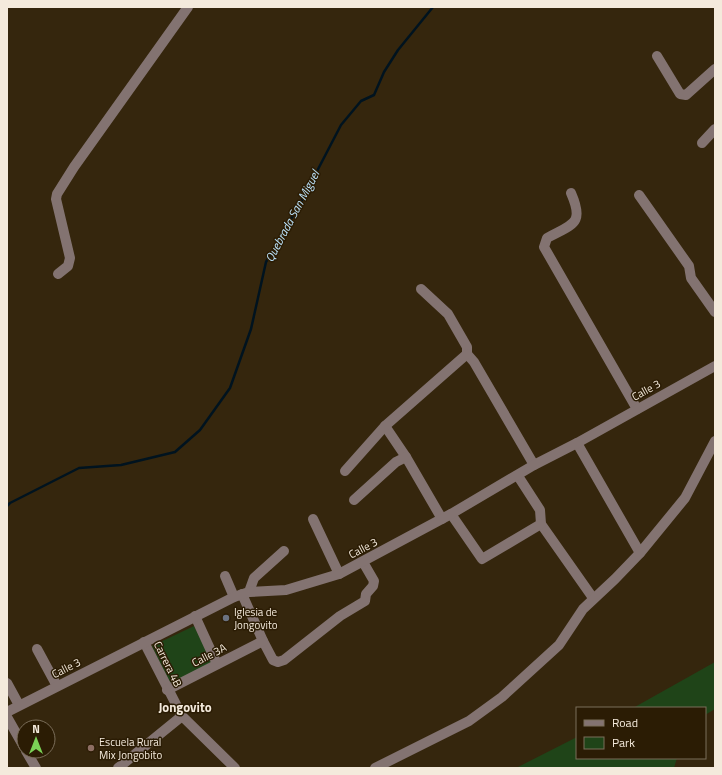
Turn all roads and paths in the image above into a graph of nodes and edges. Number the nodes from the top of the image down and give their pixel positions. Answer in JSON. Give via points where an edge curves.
{"nodes":[{"id":1,"x":188,"y":7,"type":"edge"},
{"id":2,"x":656,"y":56,"type":"dead end"},
{"id":3,"x":715,"y":69,"type":"edge"},
{"id":4,"x":715,"y":129,"type":"edge"},
{"id":5,"x":702,"y":143,"type":"dead end"},
{"id":6,"x":571,"y":193,"type":"dead end"},
{"id":7,"x":639,"y":195,"type":"dead end"},
{"id":8,"x":58,"y":274,"type":"dead end"},
{"id":9,"x":421,"y":289,"type":"dead end"},
{"id":10,"x":715,"y":312,"type":"edge"},
{"id":11,"x":467,"y":354,"type":"junction"},
{"id":12,"x":715,"y":366,"type":"edge"},
{"id":13,"x":638,"y":409,"type":"junction"},
{"id":14,"x":385,"y":426,"type":"junction"},
{"id":15,"x":715,"y":441,"type":"edge"},
{"id":16,"x":577,"y":443,"type":"junction"},
{"id":17,"x":406,"y":457,"type":"junction"},
{"id":18,"x":534,"y":465,"type":"junction"},
{"id":19,"x":345,"y":471,"type":"dead end"},
{"id":20,"x":518,"y":476,"type":"junction"},
{"id":21,"x":354,"y":500,"type":"dead end"},
{"id":22,"x":447,"y":516,"type":"junction"},
{"id":23,"x":313,"y":519,"type":"dead end"},
{"id":24,"x":542,"y":524,"type":"junction"},
{"id":25,"x":284,"y":551,"type":"dead end"},
{"id":26,"x":640,"y":553,"type":"junction"},
{"id":27,"x":363,"y":562,"type":"junction"},
{"id":28,"x":339,"y":574,"type":"junction"},
{"id":29,"x":225,"y":576,"type":"dead end"},
{"id":30,"x":242,"y":594,"type":"junction"},
{"id":31,"x":593,"y":598,"type":"junction"},
{"id":32,"x":195,"y":616,"type":"junction"},
{"id":33,"x":263,"y":641,"type":"junction"},
{"id":34,"x":144,"y":642,"type":"junction"},
{"id":35,"x":37,"y":650,"type":"dead end"},
{"id":36,"x":217,"y":664,"type":"junction"},
{"id":37,"x":7,"y":684,"type":"edge"},
{"id":38,"x":58,"y":686,"type":"junction"},
{"id":39,"x":167,"y":690,"type":"junction"},
{"id":40,"x":19,"y":705,"type":"junction"},
{"id":41,"x":7,"y":712,"type":"edge"},
{"id":42,"x":7,"y":716,"type":"edge"},
{"id":43,"x":182,"y":716,"type":"junction"},
{"id":44,"x":16,"y":732,"type":"edge"},
{"id":45,"x":31,"y":759,"type":"edge"},
{"id":46,"x":36,"y":768,"type":"edge"},
{"id":47,"x":118,"y":768,"type":"edge"},
{"id":48,"x":235,"y":768,"type":"edge"},
{"id":49,"x":376,"y":768,"type":"edge"}],
"edges":[{"from":1,"to":8,"type":"street","via":[[57,194],[57,205],[70,258],[68,266]]},
{"from":2,"to":3,"type":"street","via":[[683,96]]},
{"from":4,"to":5,"type":"street"},
{"from":6,"to":13,"type":"street","via":[[578,216],[575,222],[547,238],[544,247]]},
{"from":7,"to":10,"type":"street","via":[[689,266],[692,278]]},
{"from":9,"to":11,"type":"street","via":[[448,314],[467,347]]},
{"from":11,"to":14,"type":"street"},
{"from":11,"to":18,"type":"street"},
{"from":12,"to":13,"type":"street","name":"Calle 3"},
{"from":13,"to":16,"type":"street","name":"Calle 3"},
{"from":14,"to":17,"type":"street"},
{"from":14,"to":19,"type":"street"},
{"from":15,"to":26,"type":"street","via":[[684,498]]},
{"from":16,"to":18,"type":"street","name":"Calle 3"},
{"from":16,"to":26,"type":"street"},
{"from":17,"to":21,"type":"street","via":[[396,462]]},
{"from":17,"to":22,"type":"street"},
{"from":18,"to":20,"type":"street","name":"Calle 3"},
{"from":20,"to":22,"type":"street","name":"Calle 3"},
{"from":20,"to":24,"type":"street","via":[[540,510]]},
{"from":22,"to":24,"type":"street","via":[[482,558]]},
{"from":22,"to":27,"type":"street","name":"Calle 3"},
{"from":23,"to":28,"type":"street"},
{"from":24,"to":31,"type":"street"},
{"from":25,"to":30,"type":"street","via":[[254,578]]},
{"from":26,"to":31,"type":"street"},
{"from":27,"to":28,"type":"street","name":"Calle 3"},
{"from":27,"to":33,"type":"street","via":[[374,581],[365,601],[340,616],[284,660],[272,660]]},
{"from":28,"to":30,"type":"street","name":"Calle 3","via":[[286,590]]},
{"from":29,"to":30,"type":"street"},
{"from":30,"to":32,"type":"street","name":"Calle 3"},
{"from":30,"to":33,"type":"street"},
{"from":31,"to":49,"type":"street","via":[[559,645],[502,697],[469,721]]},
{"from":32,"to":34,"type":"street","name":"Calle 3"},
{"from":32,"to":36,"type":"street"},
{"from":33,"to":36,"type":"street","name":"Calle 3A"},
{"from":34,"to":38,"type":"street","name":"Calle 3"},
{"from":34,"to":39,"type":"street","name":"Carrera 4B"},
{"from":35,"to":38,"type":"street"},
{"from":36,"to":39,"type":"street","name":"Calle 3A"},
{"from":37,"to":40,"type":"street"},
{"from":38,"to":40,"type":"street","name":"Calle 3"},
{"from":39,"to":43,"type":"street","name":"Carrera 4B"},
{"from":40,"to":41,"type":"street","name":"Calle 3"},
{"from":42,"to":44,"type":"street"},
{"from":43,"to":47,"type":"street"},
{"from":43,"to":48,"type":"street","name":"Carrera 4B"},
{"from":45,"to":46,"type":"street"}]}
